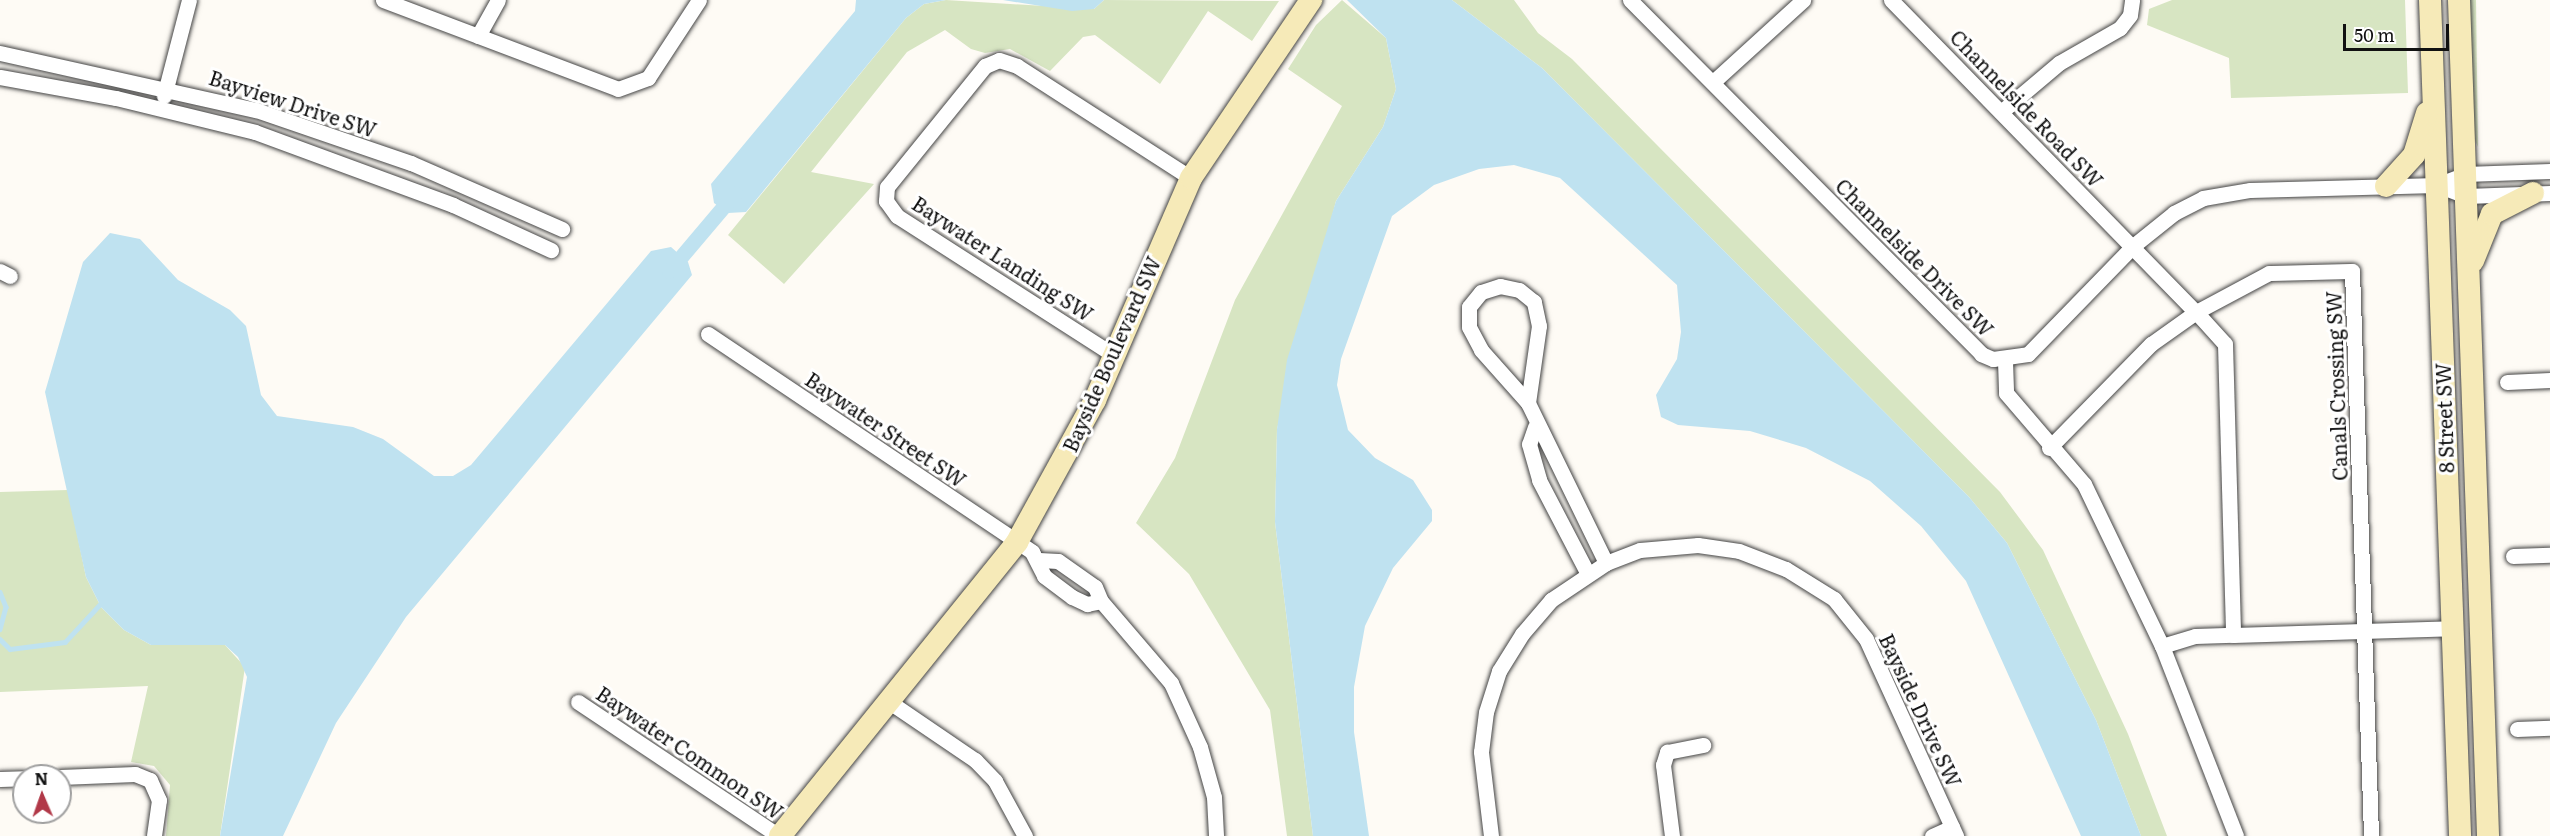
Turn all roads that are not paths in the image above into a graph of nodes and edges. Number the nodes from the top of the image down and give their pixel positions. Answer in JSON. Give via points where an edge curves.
{"nodes":[{"id":1,"x":189,"y":0,"type":"edge"},
{"id":2,"x":383,"y":0,"type":"edge"},
{"id":3,"x":498,"y":0,"type":"edge"},
{"id":4,"x":699,"y":0,"type":"edge"},
{"id":5,"x":1311,"y":0,"type":"edge"},
{"id":6,"x":1630,"y":0,"type":"edge"},
{"id":7,"x":1803,"y":0,"type":"edge"},
{"id":8,"x":1891,"y":0,"type":"edge"},
{"id":9,"x":2132,"y":0,"type":"edge"},
{"id":10,"x":2430,"y":0,"type":"edge"},
{"id":11,"x":2459,"y":0,"type":"edge"},
{"id":12,"x":478,"y":36,"type":"junction"},
{"id":13,"x":0,"y":53,"type":"edge"},
{"id":14,"x":0,"y":77,"type":"edge"},
{"id":15,"x":1713,"y":82,"type":"junction"},
{"id":16,"x":167,"y":86,"type":"junction"},
{"id":17,"x":2433,"y":92,"type":"junction"},
{"id":18,"x":161,"y":108,"type":"junction"},
{"id":19,"x":2001,"y":112,"type":"junction"},
{"id":20,"x":2550,"y":171,"type":"edge"},
{"id":21,"x":1191,"y":178,"type":"junction"},
{"id":22,"x":2437,"y":185,"type":"junction"},
{"id":23,"x":2465,"y":185,"type":"junction"},
{"id":24,"x":2386,"y":186,"type":"junction"},
{"id":25,"x":2541,"y":193,"type":"edge"},
{"id":26,"x":562,"y":229,"type":"dead end"},
{"id":27,"x":2133,"y":246,"type":"junction"},
{"id":28,"x":551,"y":250,"type":"dead end"},
{"id":29,"x":2469,"y":292,"type":"junction"},
{"id":30,"x":2196,"y":312,"type":"junction"},
{"id":31,"x":708,"y":334,"type":"dead end"},
{"id":32,"x":1112,"y":354,"type":"junction"},
{"id":33,"x":2005,"y":361,"type":"junction"},
{"id":34,"x":2550,"y":380,"type":"edge"},
{"id":35,"x":2507,"y":382,"type":"dead end"},
{"id":36,"x":1528,"y":403,"type":"junction"},
{"id":37,"x":1535,"y":427,"type":"junction"},
{"id":38,"x":2049,"y":448,"type":"junction"},
{"id":39,"x":1017,"y":542,"type":"junction"},
{"id":40,"x":2550,"y":555,"type":"edge"},
{"id":41,"x":2513,"y":556,"type":"dead end"},
{"id":42,"x":1039,"y":560,"type":"junction"},
{"id":43,"x":1606,"y":563,"type":"junction"},
{"id":44,"x":1588,"y":574,"type":"junction"},
{"id":45,"x":1101,"y":601,"type":"junction"},
{"id":46,"x":2452,"y":628,"type":"junction"},
{"id":47,"x":2366,"y":631,"type":"junction"},
{"id":48,"x":2233,"y":635,"type":"junction"},
{"id":49,"x":2162,"y":646,"type":"junction"},
{"id":50,"x":578,"y":702,"type":"dead end"},
{"id":51,"x":891,"y":703,"type":"junction"},
{"id":52,"x":2550,"y":728,"type":"edge"},
{"id":53,"x":2517,"y":729,"type":"dead end"},
{"id":54,"x":1703,"y":745,"type":"dead end"},
{"id":55,"x":72,"y":777,"type":"edge"},
{"id":56,"x":1954,"y":831,"type":"edge"},
{"id":57,"x":154,"y":836,"type":"edge"},
{"id":58,"x":779,"y":836,"type":"edge"},
{"id":59,"x":1025,"y":836,"type":"edge"},
{"id":60,"x":1216,"y":836,"type":"edge"},
{"id":61,"x":1491,"y":836,"type":"edge"},
{"id":62,"x":1672,"y":836,"type":"edge"},
{"id":63,"x":1932,"y":836,"type":"edge"},
{"id":64,"x":2236,"y":836,"type":"edge"},
{"id":65,"x":2371,"y":836,"type":"edge"},
{"id":66,"x":2460,"y":836,"type":"edge"},
{"id":67,"x":2488,"y":836,"type":"edge"}],
"edges":[{"from":1,"to":16,"type":"street"},
{"from":2,"to":12,"type":"street"},
{"from":3,"to":12,"type":"street"},
{"from":4,"to":12,"type":"street","via":[[648,78],[628,88],[600,86]]},
{"from":5,"to":21,"type":"main road","name":"Bayside Boulevard SW"},
{"from":6,"to":15,"type":"street","name":"Channelside Drive SW"},
{"from":7,"to":15,"type":"street"},
{"from":8,"to":19,"type":"street","name":"Channelside Road SW"},
{"from":9,"to":19,"type":"street","via":[[2130,15],[2120,28],[2059,63]]},
{"from":10,"to":17,"type":"main road","name":"8 Street SW"},
{"from":11,"to":23,"type":"main road","name":"8 Street SW"},
{"from":13,"to":16,"type":"street","name":"Bayview Drive SW"},
{"from":14,"to":18,"type":"street","name":"Bayview Drive SW"},
{"from":15,"to":33,"type":"street","name":"Channelside Drive SW","via":[[1981,354]]},
{"from":16,"to":18,"type":"street"},
{"from":16,"to":26,"type":"street","name":"Bayview Drive SW","via":[[256,110],[411,163]]},
{"from":17,"to":22,"type":"main road","name":"8 Street SW"},
{"from":17,"to":24,"type":"main road","via":[[2414,155]]},
{"from":18,"to":28,"type":"street","name":"Bayview Drive SW","via":[[334,158]]},
{"from":19,"to":27,"type":"street","name":"Channelside Road SW"},
{"from":20,"to":23,"type":"street"},
{"from":21,"to":32,"type":"main road","name":"Bayside Boulevard SW"},
{"from":21,"to":32,"type":"street","name":"Baywater Landing SW","via":[[1017,66],[999,60],[985,66],[887,187],[886,201],[897,216]]},
{"from":22,"to":23,"type":"street"},
{"from":22,"to":24,"type":"street"},
{"from":22,"to":46,"type":"main road","name":"8 Street SW"},
{"from":23,"to":25,"type":"street"},
{"from":23,"to":29,"type":"main road","name":"8 Street SW"},
{"from":24,"to":27,"type":"street","via":[[2250,190],[2203,198],[2174,213]]},
{"from":25,"to":29,"type":"main road","via":[[2492,214],[2473,262]]},
{"from":27,"to":30,"type":"street"},
{"from":27,"to":33,"type":"street","via":[[2028,354]]},
{"from":29,"to":67,"type":"main road","name":"8 Street SW"},
{"from":30,"to":38,"type":"street","name":"Canals Crossing SW","via":[[2151,344]]},
{"from":30,"to":47,"type":"street","name":"Canals Crossing SW","via":[[2270,273],[2352,271]]},
{"from":30,"to":48,"type":"street","via":[[2225,344]]},
{"from":31,"to":39,"type":"street","name":"Baywater Street SW"},
{"from":32,"to":39,"type":"main road","name":"Bayside Boulevard SW","via":[[1072,448]]},
{"from":33,"to":38,"type":"street","via":[[2006,393]]},
{"from":34,"to":35,"type":"street"},
{"from":36,"to":36,"type":"street","via":[[1539,326],[1534,302],[1509,288],[1481,292],[1469,308],[1469,327],[1481,350]]},
{"from":36,"to":37,"type":"street"},
{"from":37,"to":43,"type":"street","via":[[1549,440],[1566,486]]},
{"from":37,"to":44,"type":"street","via":[[1529,444],[1539,480]]},
{"from":38,"to":49,"type":"street","via":[[2084,484]]},
{"from":39,"to":42,"type":"street","name":"Baywater Street SW"},
{"from":39,"to":51,"type":"main road","name":"Bayside Boulevard SW"},
{"from":40,"to":41,"type":"street"},
{"from":42,"to":45,"type":"street","name":"Baywater Street SW","via":[[1059,561],[1084,577]]},
{"from":42,"to":45,"type":"street","name":"Baywater Street SW","via":[[1044,576],[1072,597],[1087,604]]},
{"from":43,"to":44,"type":"street","name":"Bayside Drive SW"},
{"from":43,"to":56,"type":"street","name":"Bayside Drive SW","via":[[1640,550],[1698,545],[1739,551],[1786,569],[1834,599],[1866,639]]},
{"from":44,"to":61,"type":"street","name":"Bayside Drive SW","via":[[1551,600],[1499,670],[1481,752]]},
{"from":45,"to":60,"type":"street","name":"Baywater Street SW","via":[[1171,683],[1200,747],[1214,797]]},
{"from":46,"to":47,"type":"street"},
{"from":46,"to":66,"type":"main road","name":"8 Street SW"},
{"from":47,"to":48,"type":"street"},
{"from":47,"to":65,"type":"street","name":"Canals Crossing SW"},
{"from":48,"to":49,"type":"street","via":[[2195,636]]},
{"from":49,"to":64,"type":"street"},
{"from":50,"to":58,"type":"street","name":"Baywater Common SW"},
{"from":51,"to":58,"type":"main road","name":"Bayside Boulevard SW"},
{"from":51,"to":59,"type":"street","via":[[975,760],[995,781]]},
{"from":52,"to":53,"type":"street"},
{"from":54,"to":62,"type":"street","via":[[1667,752],[1663,765]]},
{"from":55,"to":57,"type":"street","via":[[135,774],[150,780],[159,800]]},
{"from":56,"to":63,"type":"street"}]}
